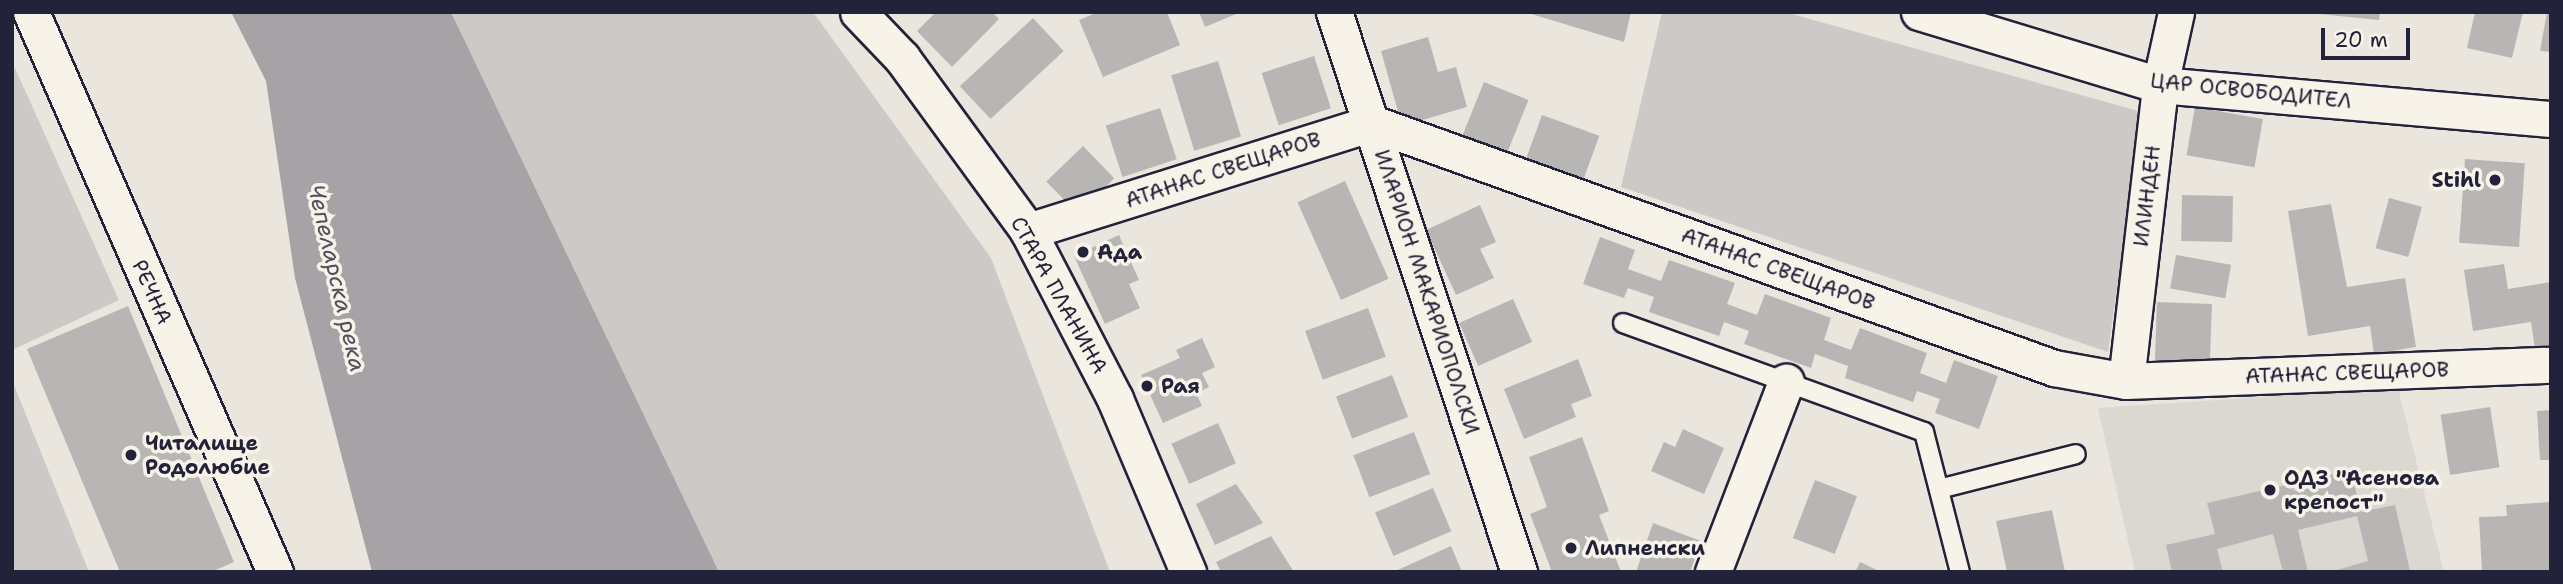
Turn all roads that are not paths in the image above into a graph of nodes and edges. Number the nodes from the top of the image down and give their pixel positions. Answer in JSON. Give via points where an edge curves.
{"nodes":[{"id":1,"x":31,"y":12,"type":"edge"},
{"id":2,"x":858,"y":12,"type":"edge"},
{"id":3,"x":1334,"y":12,"type":"edge"},
{"id":4,"x":1919,"y":12,"type":"edge"},
{"id":5,"x":2176,"y":12,"type":"edge"},
{"id":6,"x":2160,"y":85,"type":"junction"},
{"id":7,"x":2551,"y":119,"type":"edge"},
{"id":8,"x":1372,"y":123,"type":"junction"},
{"id":9,"x":1028,"y":231,"type":"junction"},
{"id":10,"x":1623,"y":323,"type":"dead end"},
{"id":11,"x":2551,"y":365,"type":"edge"},
{"id":12,"x":2126,"y":381,"type":"junction"},
{"id":13,"x":1786,"y":382,"type":"junction"},
{"id":14,"x":2076,"y":454,"type":"dead end"},
{"id":15,"x":1939,"y":489,"type":"junction"},
{"id":16,"x":275,"y":572,"type":"edge"},
{"id":17,"x":1188,"y":572,"type":"edge"},
{"id":18,"x":1519,"y":572,"type":"edge"},
{"id":19,"x":1713,"y":572,"type":"edge"},
{"id":20,"x":1961,"y":572,"type":"edge"}],
"edges":[{"from":1,"to":16,"type":"street","name":"РЕЧНА"},
{"from":2,"to":9,"type":"street","name":"СТАРА ПЛАНИНА","via":[[902,58]]},
{"from":3,"to":8,"type":"street","name":"ИЛАРИОН МАКАРИОПОЛСКИ"},
{"from":4,"to":6,"type":"street","name":"ЦАР ОСВОБОДИТЕЛ"},
{"from":5,"to":6,"type":"street","name":"ИЛИНДЕН"},
{"from":6,"to":7,"type":"street","name":"ЦАР ОСВОБОДИТЕЛ"},
{"from":6,"to":12,"type":"street","name":"ИЛИНДЕН"},
{"from":8,"to":9,"type":"street","name":"АТАНАС СВЕЩАРОВ"},
{"from":8,"to":12,"type":"street","name":"АТАНАС СВЕЩАРОВ","via":[[2054,368]]},
{"from":8,"to":18,"type":"street","name":"ИЛАРИОН МАКАРИОПОЛСКИ"},
{"from":9,"to":17,"type":"street","name":"СТАРА ПЛАНИНА","via":[[1115,399]]},
{"from":10,"to":13,"type":"lane"},
{"from":11,"to":12,"type":"street","name":"АТАНАС СВЕЩАРОВ"},
{"from":13,"to":15,"type":"lane","via":[[1924,432]]},
{"from":13,"to":19,"type":"street"},
{"from":14,"to":15,"type":"lane"},
{"from":15,"to":20,"type":"lane"}]}
